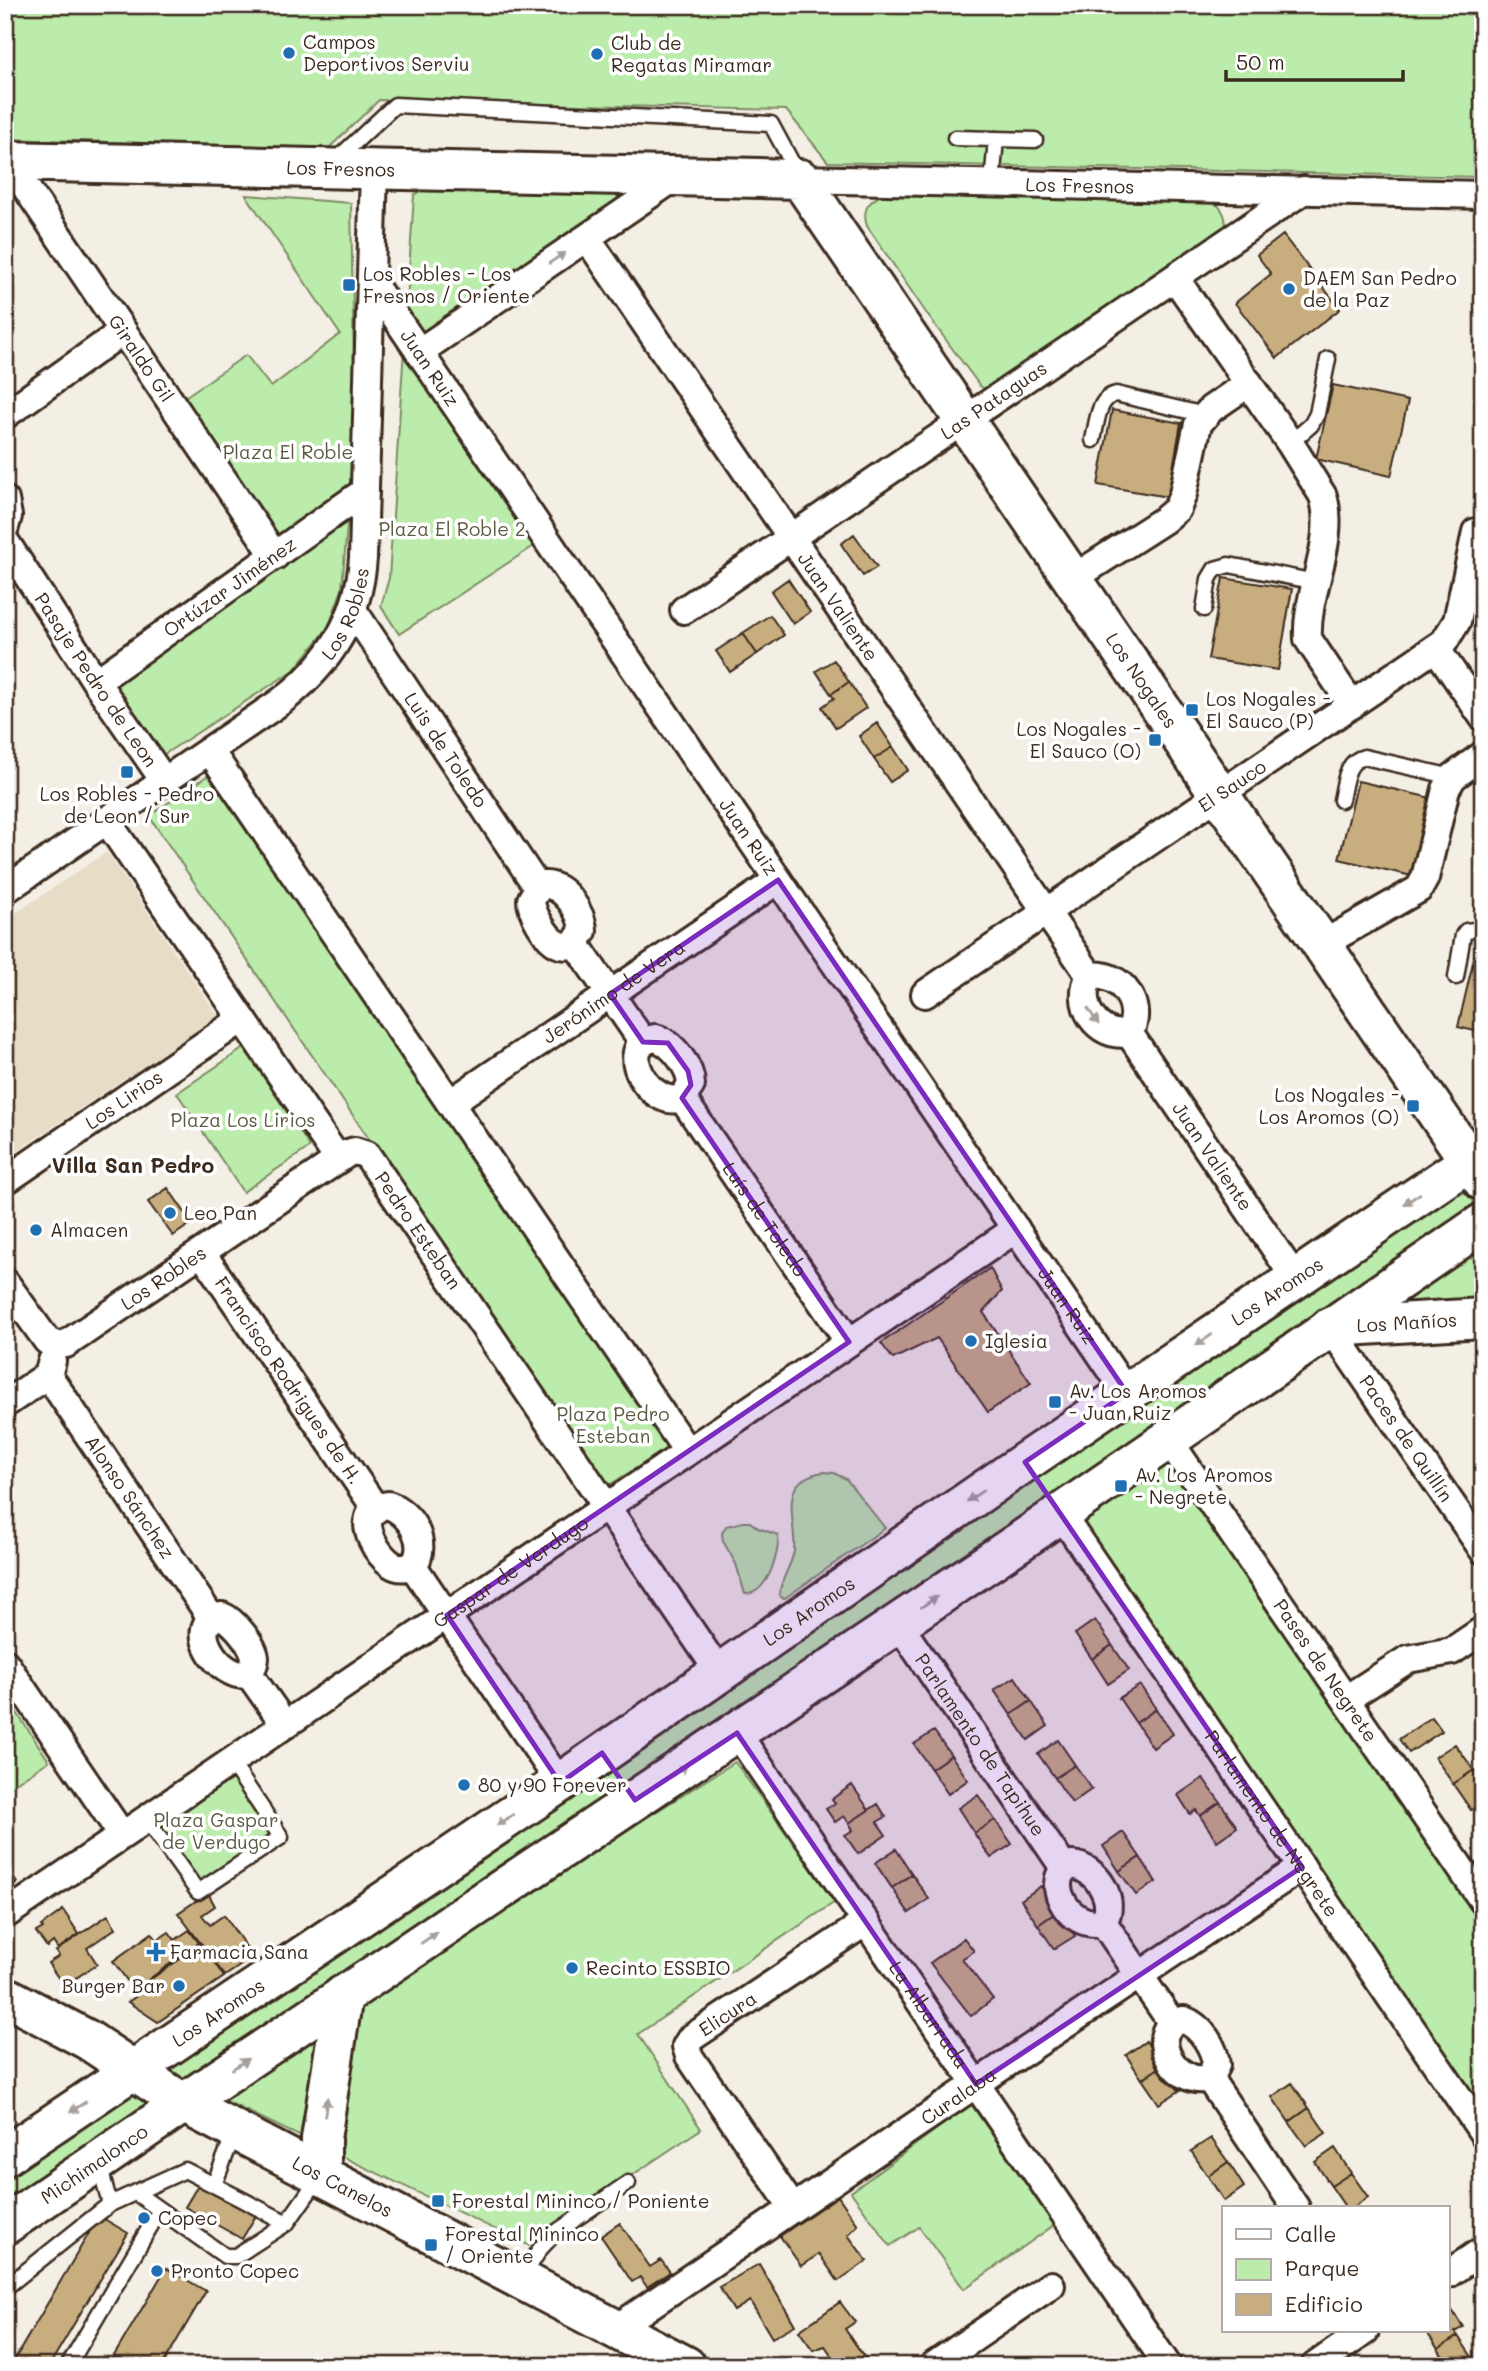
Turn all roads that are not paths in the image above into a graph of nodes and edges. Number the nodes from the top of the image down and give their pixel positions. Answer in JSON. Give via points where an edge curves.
{"nodes":[{"id":1,"x":955,"y":138,"type":"dead end"},
{"id":2,"x":996,"y":139,"type":"junction"},
{"id":3,"x":1035,"y":140,"type":"dead end"},
{"id":4,"x":7,"y":161,"type":"edge"},
{"id":5,"x":328,"y":168,"type":"junction"},
{"id":6,"x":374,"y":169,"type":"junction"},
{"id":7,"x":677,"y":176,"type":"junction"},
{"id":8,"x":800,"y":179,"type":"junction"},
{"id":9,"x":992,"y":183,"type":"junction"},
{"id":10,"x":1304,"y":190,"type":"junction"},
{"id":11,"x":1483,"y":195,"type":"edge"},
{"id":12,"x":587,"y":238,"type":"junction"},
{"id":13,"x":1175,"y":278,"type":"junction"},
{"id":14,"x":371,"y":281,"type":"junction"},
{"id":15,"x":123,"y":331,"type":"junction"},
{"id":16,"x":419,"y":352,"type":"junction"},
{"id":17,"x":1328,"y":359,"type":"dead end"},
{"id":18,"x":1249,"y":383,"type":"junction"},
{"id":19,"x":5,"y":415,"type":"edge"},
{"id":20,"x":1205,"y":415,"type":"junction"},
{"id":21,"x":964,"y":420,"type":"junction"},
{"id":22,"x":1093,"y":440,"type":"dead end"},
{"id":23,"x":1290,"y":443,"type":"junction"},
{"id":24,"x":365,"y":491,"type":"junction"},
{"id":25,"x":5,"y":499,"type":"edge"},
{"id":26,"x":5,"y":527,"type":"edge"},
{"id":27,"x":1476,"y":532,"type":"dead end"},
{"id":28,"x":791,"y":537,"type":"junction"},
{"id":29,"x":5,"y":541,"type":"edge"},
{"id":30,"x":275,"y":556,"type":"junction"},
{"id":31,"x":1072,"y":579,"type":"junction"},
{"id":32,"x":1316,"y":582,"type":"junction"},
{"id":33,"x":1204,"y":609,"type":"dead end"},
{"id":34,"x":353,"y":610,"type":"junction"},
{"id":35,"x":684,"y":610,"type":"dead end"},
{"id":36,"x":1436,"y":648,"type":"junction"},
{"id":37,"x":96,"y":682,"type":"junction"},
{"id":38,"x":1352,"y":705,"type":"junction"},
{"id":39,"x":1483,"y":717,"type":"edge"},
{"id":40,"x":210,"y":751,"type":"junction"},
{"id":41,"x":1483,"y":755,"type":"edge"},
{"id":42,"x":1453,"y":777,"type":"junction"},
{"id":43,"x":165,"y":782,"type":"junction"},
{"id":44,"x":1220,"y":795,"type":"junction"},
{"id":45,"x":1341,"y":800,"type":"dead end"},
{"id":46,"x":107,"y":821,"type":"junction"},
{"id":47,"x":778,"y":880,"type":"junction"},
{"id":48,"x":5,"y":890,"type":"edge"},
{"id":49,"x":1046,"y":912,"type":"junction"},
{"id":50,"x":1483,"y":929,"type":"edge"},
{"id":51,"x":1321,"y":944,"type":"junction"},
{"id":52,"x":1090,"y":976,"type":"junction"},
{"id":53,"x":1456,"y":977,"type":"dead end"},
{"id":54,"x":610,"y":994,"type":"junction"},
{"id":55,"x":925,"y":994,"type":"dead end"},
{"id":56,"x":243,"y":1019,"type":"junction"},
{"id":57,"x":1129,"y":1033,"type":"junction"},
{"id":58,"x":643,"y":1042,"type":"junction"},
{"id":59,"x":682,"y":1098,"type":"junction"},
{"id":60,"x":450,"y":1102,"type":"junction"},
{"id":61,"x":338,"y":1160,"type":"junction"},
{"id":62,"x":1478,"y":1165,"type":"edge"},
{"id":63,"x":5,"y":1181,"type":"edge"},
{"id":64,"x":1483,"y":1223,"type":"edge"},
{"id":65,"x":1016,"y":1228,"type":"junction"},
{"id":66,"x":202,"y":1253,"type":"junction"},
{"id":67,"x":1295,"y":1278,"type":"junction"},
{"id":68,"x":5,"y":1282,"type":"edge"},
{"id":69,"x":1483,"y":1318,"type":"edge"},
{"id":70,"x":1330,"y":1327,"type":"junction"},
{"id":71,"x":849,"y":1342,"type":"junction"},
{"id":72,"x":56,"y":1345,"type":"junction"},
{"id":73,"x":48,"y":1375,"type":"junction"},
{"id":74,"x":1127,"y":1393,"type":"junction"},
{"id":75,"x":5,"y":1405,"type":"edge"},
{"id":76,"x":1168,"y":1439,"type":"junction"},
{"id":77,"x":687,"y":1451,"type":"junction"},
{"id":78,"x":1025,"y":1462,"type":"junction"},
{"id":79,"x":607,"y":1506,"type":"junction"},
{"id":80,"x":376,"y":1509,"type":"junction"},
{"id":81,"x":1060,"y":1513,"type":"junction"},
{"id":82,"x":1483,"y":1550,"type":"edge"},
{"id":83,"x":413,"y":1566,"type":"junction"},
{"id":84,"x":447,"y":1615,"type":"junction"},
{"id":85,"x":212,"y":1619,"type":"junction"},
{"id":86,"x":898,"y":1623,"type":"junction"},
{"id":87,"x":1483,"y":1630,"type":"edge"},
{"id":88,"x":5,"y":1663,"type":"edge"},
{"id":89,"x":719,"y":1672,"type":"junction"},
{"id":90,"x":249,"y":1674,"type":"junction"},
{"id":91,"x":1346,"y":1699,"type":"junction"},
{"id":92,"x":285,"y":1725,"type":"junction"},
{"id":93,"x":737,"y":1732,"type":"junction"},
{"id":94,"x":602,"y":1753,"type":"junction"},
{"id":95,"x":231,"y":1762,"type":"junction"},
{"id":96,"x":560,"y":1783,"type":"junction"},
{"id":97,"x":635,"y":1800,"type":"junction"},
{"id":98,"x":146,"y":1819,"type":"junction"},
{"id":99,"x":122,"y":1835,"type":"junction"},
{"id":100,"x":1064,"y":1867,"type":"junction"},
{"id":101,"x":1302,"y":1867,"type":"junction"},
{"id":102,"x":1483,"y":1901,"type":"edge"},
{"id":103,"x":5,"y":1915,"type":"edge"},
{"id":104,"x":866,"y":1922,"type":"junction"},
{"id":105,"x":1103,"y":1922,"type":"junction"},
{"id":106,"x":1139,"y":1975,"type":"junction"},
{"id":107,"x":342,"y":1995,"type":"junction"},
{"id":108,"x":5,"y":1996,"type":"edge"},
{"id":109,"x":1172,"y":2023,"type":"junction"},
{"id":110,"x":135,"y":2069,"type":"junction"},
{"id":111,"x":1209,"y":2078,"type":"junction"},
{"id":112,"x":976,"y":2084,"type":"junction"},
{"id":113,"x":183,"y":2102,"type":"junction"},
{"id":114,"x":236,"y":2130,"type":"junction"},
{"id":115,"x":1483,"y":2133,"type":"edge"},
{"id":116,"x":5,"y":2156,"type":"edge"},
{"id":117,"x":98,"y":2162,"type":"junction"},
{"id":118,"x":321,"y":2175,"type":"junction"},
{"id":119,"x":628,"y":2183,"type":"dead end"},
{"id":120,"x":214,"y":2185,"type":"junction"},
{"id":121,"x":136,"y":2193,"type":"junction"},
{"id":122,"x":110,"y":2204,"type":"junction"},
{"id":123,"x":1295,"y":2206,"type":"edge"},
{"id":124,"x":793,"y":2208,"type":"junction"},
{"id":125,"x":160,"y":2210,"type":"junction"},
{"id":126,"x":287,"y":2223,"type":"junction"},
{"id":127,"x":5,"y":2225,"type":"edge"},
{"id":128,"x":1483,"y":2250,"type":"edge"},
{"id":129,"x":1450,"y":2273,"type":"edge"},
{"id":130,"x":521,"y":2280,"type":"junction"},
{"id":131,"x":1051,"y":2285,"type":"dead end"},
{"id":132,"x":5,"y":2288,"type":"edge"},
{"id":133,"x":615,"y":2329,"type":"junction"},
{"id":134,"x":1364,"y":2332,"type":"edge"},
{"id":135,"x":68,"y":2366,"type":"edge"},
{"id":136,"x":686,"y":2366,"type":"edge"},
{"id":137,"x":933,"y":2366,"type":"edge"},
{"id":138,"x":1168,"y":2366,"type":"edge"},
{"id":139,"x":1315,"y":2366,"type":"edge"}],
"edges":[{"from":1,"to":2,"type":"lane"},
{"from":2,"to":3,"type":"lane"},
{"from":2,"to":9,"type":"lane"},
{"from":4,"to":5,"type":"main road","name":"Los Fresnos"},
{"from":4,"to":15,"type":"street","name":"Giraldo Gil"},
{"from":5,"to":6,"type":"main road","name":"Los Fresnos"},
{"from":5,"to":8,"type":"lane","via":[[395,105],[771,124]]},
{"from":6,"to":7,"type":"main road","name":"Los Fresnos"},
{"from":6,"to":14,"type":"street","name":"Los Robles"},
{"from":7,"to":8,"type":"main road","name":"Los Fresnos"},
{"from":7,"to":12,"type":"street"},
{"from":8,"to":9,"type":"street","name":"Los Fresnos"},
{"from":8,"to":21,"type":"main road","name":"Los Nogales"},
{"from":9,"to":10,"type":"street","name":"Los Fresnos"},
{"from":10,"to":11,"type":"street","name":"Los Fresnos"},
{"from":10,"to":13,"type":"street","name":"Las Pataguas"},
{"from":16,"to":12,"type":"street","one_way":true},
{"from":12,"to":28,"type":"street","name":"Juan Valiente"},
{"from":13,"to":18,"type":"street"},
{"from":13,"to":21,"type":"street","name":"Las Pataguas"},
{"from":14,"to":16,"type":"street","name":"Juan Ruiz"},
{"from":14,"to":24,"type":"street","name":"Los Robles"},
{"from":15,"to":19,"type":"street"},
{"from":15,"to":30,"type":"street","name":"Giraldo Gil"},
{"from":16,"to":47,"type":"street","name":"Juan Ruiz"},
{"from":17,"to":23,"type":"lane","via":[[1317,414]]},
{"from":18,"to":20,"type":"street"},
{"from":18,"to":23,"type":"street"},
{"from":20,"to":22,"type":"lane","via":[[1116,394],[1107,396]]},
{"from":20,"to":31,"type":"street","via":[[1198,424],[1177,509]]},
{"from":21,"to":28,"type":"street","name":"Las Pataguas"},
{"from":21,"to":31,"type":"main road","name":"Los Nogales"},
{"from":23,"to":32,"type":"street","via":[[1326,506]]},
{"from":24,"to":30,"type":"street","name":"Ortúzar Jiménez"},
{"from":24,"to":34,"type":"street","name":"Los Robles","via":[[362,578]]},
{"from":25,"to":26,"type":"street"},
{"from":27,"to":36,"type":"street","name":"El Sauco","via":[[1457,621]]},
{"from":28,"to":35,"type":"street","name":"Las Pataguas"},
{"from":28,"to":49,"type":"street","name":"Juan Valiente"},
{"from":29,"to":37,"type":"street","name":"Pasaje Pedro de Leon"},
{"from":30,"to":37,"type":"street","name":"Ortúzar Jiménez"},
{"from":31,"to":44,"type":"main road","name":"Los Nogales"},
{"from":32,"to":33,"type":"lane","via":[[1230,565],[1215,569],[1209,579]]},
{"from":32,"to":38,"type":"street","via":[[1308,639]]},
{"from":34,"to":40,"type":"street","name":"Los Robles","via":[[313,674]]},
{"from":34,"to":54,"type":"street","name":"Luis de Toledo","via":[[538,888],[557,886],[581,918],[583,931],[575,943]]},
{"from":36,"to":38,"type":"street","name":"El Sauco"},
{"from":36,"to":39,"type":"street"},
{"from":37,"to":43,"type":"street","name":"Pasaje Pedro de Leon"},
{"from":38,"to":44,"type":"street","name":"El Sauco"},
{"from":40,"to":43,"type":"street","name":"Los Robles"},
{"from":40,"to":60,"type":"street"},
{"from":41,"to":42,"type":"street"},
{"from":42,"to":45,"type":"lane","via":[[1356,758],[1350,764]]},
{"from":42,"to":51,"type":"street","via":[[1446,789],[1426,878],[1419,889]]},
{"from":43,"to":46,"type":"street","name":"Los Robles"},
{"from":44,"to":49,"type":"street","name":"El Sauco"},
{"from":44,"to":51,"type":"main road","name":"Los Nogales"},
{"from":46,"to":48,"type":"street","name":"Los Robles"},
{"from":46,"to":56,"type":"street"},
{"from":47,"to":54,"type":"street","name":"Jerónimo de Vera"},
{"from":47,"to":65,"type":"street","name":"Juan Ruiz"},
{"from":49,"to":52,"type":"street","name":"Juan Valiente"},
{"from":49,"to":55,"type":"street","name":"El Sauco"},
{"from":50,"to":53,"type":"lane","via":[[1463,935]]},
{"from":51,"to":62,"type":"main road","name":"Los Nogales"},
{"from":52,"to":57,"type":"street","via":[[1115,979],[1130,999],[1136,1017]]},
{"from":52,"to":57,"type":"street","one_way":true,"via":[[1083,994],[1087,1010],[1105,1031]]},
{"from":54,"to":58,"type":"street","name":"Luis de Toledo"},
{"from":54,"to":60,"type":"street","name":"Jerónimo de Vera"},
{"from":56,"to":61,"type":"street"},
{"from":56,"to":63,"type":"street","name":"Los Lirios"},
{"from":57,"to":67,"type":"street","name":"Juan Valiente"},
{"from":58,"to":59,"type":"street","via":[[636,1054],[637,1068],[656,1095],[669,1101]]},
{"from":58,"to":59,"type":"street","via":[[655,1038],[668,1043],[688,1071],[691,1085]]},
{"from":59,"to":71,"type":"street","name":"Luís de Toledo"},
{"from":60,"to":77,"type":"street"},
{"from":61,"to":66,"type":"street","name":"Los Robles"},
{"from":61,"to":79,"type":"street","name":"Pedro Esteban","via":[[362,1152],[372,1160]]},
{"from":62,"to":67,"type":"main road","name":"Los Aromos","one_way":true},
{"from":64,"to":70,"type":"main road"},
{"from":65,"to":71,"type":"street","name":"Gaspar de Verdugo"},
{"from":65,"to":74,"type":"street","name":"Juan Ruiz"},
{"from":66,"to":72,"type":"street","name":"Los Robles","via":[[71,1342]]},
{"from":66,"to":80,"type":"street","name":"Francisco Rodrigues de H."},
{"from":67,"to":74,"type":"main road","name":"Los Aromos","one_way":true},
{"from":68,"to":72,"type":"street","via":[[43,1337]]},
{"from":69,"to":70,"type":"main road","name":"Los Mañíos"},
{"from":70,"to":76,"type":"main road"},
{"from":70,"to":82,"type":"street","name":"Paces de Quillín"},
{"from":71,"to":77,"type":"street","name":"Gaspar de Verdugo"},
{"from":72,"to":73,"type":"street"},
{"from":73,"to":75,"type":"street"},
{"from":73,"to":85,"type":"street","name":"Alonso Sánchez"},
{"from":74,"to":78,"type":"main road","name":"Los Aromos"},
{"from":76,"to":81,"type":"main road"},
{"from":76,"to":91,"type":"street","name":"Pases de Negrete"},
{"from":77,"to":79,"type":"street","name":"Gaspar de Verdugo"},
{"from":78,"to":81,"type":"main road"},
{"from":78,"to":89,"type":"main road","name":"Los Aromos","one_way":true},
{"from":79,"to":84,"type":"street","name":"Gaspar de Verdugo"},
{"from":79,"to":89,"type":"street","name":"Pedro Esteban"},
{"from":80,"to":83,"type":"street","via":[[367,1521],[369,1535],[391,1564]]},
{"from":80,"to":83,"type":"street","via":[[396,1508],[418,1536],[421,1551]]},
{"from":86,"to":81,"type":"main road","one_way":true},
{"from":81,"to":101,"type":"street","name":"Parlamento de Negrete"},
{"from":83,"to":84,"type":"street"},
{"from":84,"to":92,"type":"street","name":"Gaspar de Verdugo"},
{"from":84,"to":96,"type":"street"},
{"from":85,"to":90,"type":"street","via":[[222,1616],[231,1620],[253,1650],[255,1660]]},
{"from":85,"to":90,"type":"street","via":[[204,1633],[207,1646],[227,1672]]},
{"from":86,"to":93,"type":"main road"},
{"from":86,"to":100,"type":"street","name":"Parlamento de Tapihue"},
{"from":87,"to":91,"type":"street","via":[[1452,1651],[1408,1659]]},
{"from":88,"to":99,"type":"street"},
{"from":89,"to":94,"type":"main road","name":"Los Aromos"},
{"from":90,"to":92,"type":"street"},
{"from":91,"to":102,"type":"street","name":"Pases de Negrete"},
{"from":92,"to":95,"type":"street","name":"Gaspar de Verdugo"},
{"from":97,"to":93,"type":"main road","one_way":true},
{"from":93,"to":104,"type":"street","name":"La Albarrada"},
{"from":94,"to":96,"type":"main road","name":"Los Aromos"},
{"from":94,"to":97,"type":"main road"},
{"from":95,"to":98,"type":"street","name":"Gaspar de Verdugo"},
{"from":95,"to":98,"type":"lane","via":[[281,1837],[198,1892]]},
{"from":96,"to":110,"type":"main road","name":"Los Aromos","one_way":true},
{"from":107,"to":97,"type":"main road","one_way":true},
{"from":98,"to":99,"type":"street","name":"Gaspar de Verdugo"},
{"from":99,"to":103,"type":"street","name":"Gaspar de Verdugo"},
{"from":100,"to":105,"type":"street","via":[[1080,1866],[1091,1873],[1110,1904]]},
{"from":100,"to":105,"type":"street","via":[[1058,1890],[1066,1906],[1079,1920]]},
{"from":101,"to":106,"type":"street","name":"Curalaba"},
{"from":101,"to":115,"type":"street","name":"Parlamento de Negrete"},
{"from":104,"to":112,"type":"street","name":"La Albarrada"},
{"from":104,"to":124,"type":"street","name":"Elicura","via":[[691,2038],[686,2046]]},
{"from":105,"to":106,"type":"street"},
{"from":106,"to":109,"type":"street"},
{"from":106,"to":112,"type":"street","name":"Curalaba"},
{"from":113,"to":107,"type":"main road","one_way":true},
{"from":118,"to":107,"type":"main road","one_way":true,"via":[[321,2139]]},
{"from":108,"to":110,"type":"main road","name":"Los Canelos"},
{"from":109,"to":111,"type":"street","via":[[1192,2023],[1205,2039],[1216,2057]]},
{"from":109,"to":111,"type":"street","via":[[1163,2042],[1169,2058],[1184,2077]]},
{"from":110,"to":113,"type":"main road","name":"Los Canelos"},
{"from":110,"to":116,"type":"main road","one_way":true},
{"from":111,"to":123,"type":"street"},
{"from":112,"to":124,"type":"street","name":"Curalaba"},
{"from":112,"to":138,"type":"street","name":"La Albarrada"},
{"from":113,"to":114,"type":"main road","name":"Los Canelos"},
{"from":113,"to":117,"type":"main road","name":"Michimalonco"},
{"from":114,"to":118,"type":"main road","name":"Los Canelos"},
{"from":114,"to":120,"type":"lane"},
{"from":117,"to":122,"type":"lane"},
{"from":117,"to":127,"type":"main road","name":"Michimalonco"},
{"from":118,"to":126,"type":"lane"},
{"from":118,"to":130,"type":"main road","name":"Los Canelos"},
{"from":119,"to":130,"type":"lane","via":[[555,2233]]},
{"from":120,"to":121,"type":"lane","via":[[185,2171]]},
{"from":120,"to":126,"type":"lane"},
{"from":121,"to":122,"type":"lane"},
{"from":121,"to":125,"type":"lane"},
{"from":122,"to":132,"type":"lane"},
{"from":124,"to":133,"type":"street","name":"Curalaba"},
{"from":125,"to":126,"type":"lane","via":[[225,2256],[236,2256]]},
{"from":125,"to":135,"type":"lane"},
{"from":128,"to":129,"type":"street"},
{"from":130,"to":133,"type":"main road","name":"Los Canelos"},
{"from":131,"to":137,"type":"street"},
{"from":133,"to":136,"type":"main road","name":"Los Canelos"},
{"from":134,"to":139,"type":"street"}]}
